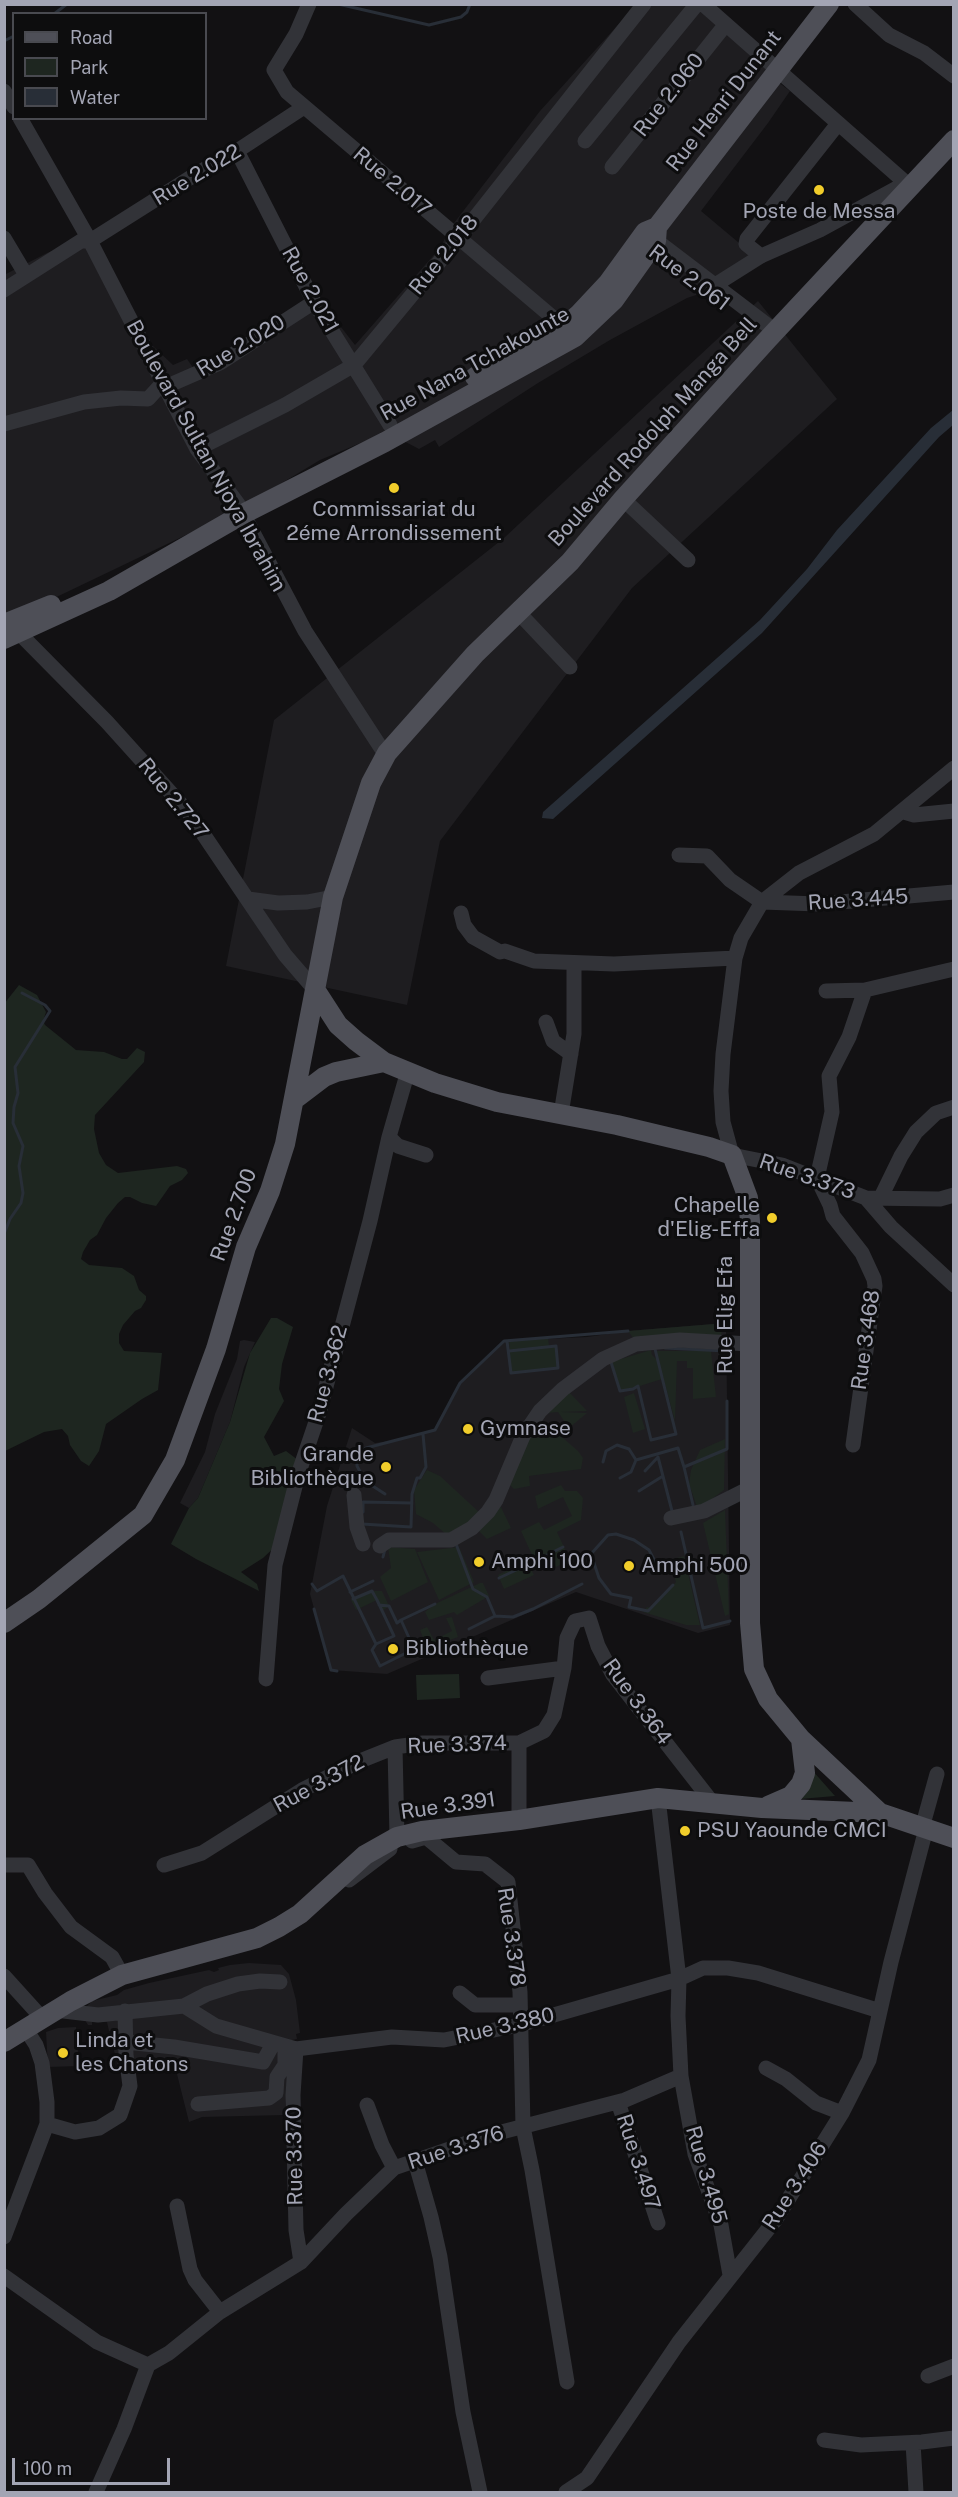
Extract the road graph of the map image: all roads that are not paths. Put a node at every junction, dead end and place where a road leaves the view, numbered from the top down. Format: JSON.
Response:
{"nodes":[{"id":1,"x":309,"y":4,"type":"edge"},
{"id":2,"x":644,"y":4,"type":"edge"},
{"id":3,"x":697,"y":4,"type":"edge"},
{"id":4,"x":703,"y":4,"type":"edge"},
{"id":5,"x":829,"y":4,"type":"edge"},
{"id":6,"x":855,"y":4,"type":"edge"},
{"id":7,"x":726,"y":24,"type":"junction"},
{"id":8,"x":778,"y":70,"type":"junction"},
{"id":9,"x":954,"y":76,"type":"edge"},
{"id":10,"x":303,"y":107,"type":"junction"},
{"id":11,"x":21,"y":120,"type":"edge"},
{"id":12,"x":837,"y":125,"type":"junction"},
{"id":13,"x":954,"y":140,"type":"edge"},
{"id":14,"x":585,"y":141,"type":"dead end"},
{"id":15,"x":237,"y":151,"type":"junction"},
{"id":16,"x":612,"y":167,"type":"dead end"},
{"id":17,"x":909,"y":183,"type":"junction"},
{"id":18,"x":4,"y":238,"type":"edge"},
{"id":19,"x":459,"y":238,"type":"junction"},
{"id":20,"x":650,"y":238,"type":"junction"},
{"id":21,"x":90,"y":241,"type":"junction"},
{"id":22,"x":761,"y":256,"type":"junction"},
{"id":23,"x":26,"y":275,"type":"junction"},
{"id":24,"x":715,"y":285,"type":"junction"},
{"id":25,"x":4,"y":290,"type":"edge"},
{"id":26,"x":314,"y":302,"type":"junction"},
{"id":27,"x":570,"y":332,"type":"junction"},
{"id":28,"x":772,"y":335,"type":"junction"},
{"id":29,"x":354,"y":365,"type":"junction"},
{"id":30,"x":165,"y":387,"type":"junction"},
{"id":31,"x":415,"y":419,"type":"junction"},
{"id":32,"x":4,"y":424,"type":"edge"},
{"id":33,"x":390,"y":425,"type":"junction"},
{"id":34,"x":197,"y":449,"type":"junction"},
{"id":35,"x":623,"y":500,"type":"junction"},
{"id":36,"x":240,"y":509,"type":"junction"},
{"id":37,"x":688,"y":560,"type":"dead end"},
{"id":38,"x":518,"y":612,"type":"junction"},
{"id":39,"x":11,"y":630,"type":"edge"},
{"id":40,"x":570,"y":667,"type":"dead end"},
{"id":41,"x":387,"y":753,"type":"junction"},
{"id":42,"x":954,"y":768,"type":"edge"},
{"id":43,"x":954,"y":811,"type":"edge"},
{"id":44,"x":904,"y":812,"type":"junction"},
{"id":45,"x":679,"y":855,"type":"dead end"},
{"id":46,"x":954,"y":892,"type":"edge"},
{"id":47,"x":333,"y":897,"type":"junction"},
{"id":48,"x":248,"y":899,"type":"junction"},
{"id":49,"x":762,"y":902,"type":"junction"},
{"id":50,"x":461,"y":912,"type":"dead end"},
{"id":51,"x":735,"y":958,"type":"junction"},
{"id":52,"x":574,"y":964,"type":"junction"},
{"id":53,"x":954,"y":969,"type":"edge"},
{"id":54,"x":865,"y":990,"type":"junction"},
{"id":55,"x":316,"y":991,"type":"junction"},
{"id":56,"x":826,"y":991,"type":"dead end"},
{"id":57,"x":546,"y":1022,"type":"dead end"},
{"id":58,"x":571,"y":1054,"type":"junction"},
{"id":59,"x":384,"y":1062,"type":"junction"},
{"id":60,"x":408,"y":1071,"type":"junction"},
{"id":61,"x":295,"y":1099,"type":"junction"},
{"id":62,"x":954,"y":1107,"type":"edge"},
{"id":63,"x":561,"y":1113,"type":"junction"},
{"id":64,"x":389,"y":1137,"type":"junction"},
{"id":65,"x":426,"y":1155,"type":"dead end"},
{"id":66,"x":732,"y":1155,"type":"junction"},
{"id":67,"x":817,"y":1178,"type":"junction"},
{"id":68,"x":954,"y":1195,"type":"edge"},
{"id":69,"x":874,"y":1197,"type":"junction"},
{"id":70,"x":954,"y":1285,"type":"edge"},
{"id":71,"x":750,"y":1344,"type":"junction"},
{"id":72,"x":852,"y":1445,"type":"dead end"},
{"id":73,"x":750,"y":1488,"type":"junction"},
{"id":74,"x":354,"y":1495,"type":"dead end"},
{"id":75,"x":671,"y":1518,"type":"dead end"},
{"id":76,"x":363,"y":1544,"type":"dead end"},
{"id":77,"x":380,"y":1546,"type":"dead end"},
{"id":78,"x":4,"y":1623,"type":"edge"},
{"id":79,"x":564,"y":1668,"type":"junction"},
{"id":80,"x":488,"y":1678,"type":"dead end"},
{"id":81,"x":267,"y":1680,"type":"dead end"},
{"id":82,"x":801,"y":1739,"type":"junction"},
{"id":83,"x":519,"y":1743,"type":"junction"},
{"id":84,"x":395,"y":1747,"type":"junction"},
{"id":85,"x":937,"y":1774,"type":"dead end"},
{"id":86,"x":658,"y":1798,"type":"junction"},
{"id":87,"x":712,"y":1802,"type":"junction"},
{"id":88,"x":762,"y":1808,"type":"junction"},
{"id":89,"x":880,"y":1813,"type":"junction"},
{"id":90,"x":519,"y":1820,"type":"junction"},
{"id":91,"x":924,"y":1828,"type":"junction"},
{"id":92,"x":397,"y":1837,"type":"junction"},
{"id":93,"x":954,"y":1838,"type":"edge"},
{"id":94,"x":4,"y":1865,"type":"edge"},
{"id":95,"x":164,"y":1865,"type":"dead end"},
{"id":96,"x":323,"y":1894,"type":"junction"},
{"id":97,"x":122,"y":1975,"type":"junction"},
{"id":98,"x":4,"y":1976,"type":"edge"},
{"id":99,"x":679,"y":1978,"type":"junction"},
{"id":100,"x":280,"y":1982,"type":"dead end"},
{"id":101,"x":460,"y":1993,"type":"dead end"},
{"id":102,"x":519,"y":2005,"type":"junction"},
{"id":103,"x":184,"y":2006,"type":"junction"},
{"id":104,"x":125,"y":2011,"type":"junction"},
{"id":105,"x":880,"y":2011,"type":"junction"},
{"id":106,"x":49,"y":2014,"type":"junction"},
{"id":107,"x":519,"y":2025,"type":"junction"},
{"id":108,"x":25,"y":2028,"type":"junction"},
{"id":109,"x":4,"y":2042,"type":"edge"},
{"id":110,"x":125,"y":2042,"type":"junction"},
{"id":111,"x":285,"y":2047,"type":"junction"},
{"id":112,"x":766,"y":2068,"type":"dead end"},
{"id":113,"x":681,"y":2076,"type":"junction"},
{"id":114,"x":618,"y":2102,"type":"junction"},
{"id":115,"x":198,"y":2103,"type":"dead end"},
{"id":116,"x":367,"y":2105,"type":"dead end"},
{"id":117,"x":842,"y":2113,"type":"junction"},
{"id":118,"x":47,"y":2124,"type":"junction"},
{"id":119,"x":523,"y":2127,"type":"junction"},
{"id":120,"x":415,"y":2162,"type":"junction"},
{"id":121,"x":394,"y":2168,"type":"junction"},
{"id":122,"x":177,"y":2206,"type":"dead end"},
{"id":123,"x":658,"y":2223,"type":"dead end"},
{"id":124,"x":5,"y":2235,"type":"edge"},
{"id":125,"x":301,"y":2262,"type":"junction"},
{"id":126,"x":730,"y":2275,"type":"junction"},
{"id":127,"x":4,"y":2276,"type":"edge"},
{"id":128,"x":220,"y":2312,"type":"junction"},
{"id":129,"x":148,"y":2365,"type":"junction"},
{"id":130,"x":954,"y":2366,"type":"edge"},
{"id":131,"x":928,"y":2376,"type":"dead end"},
{"id":132,"x":567,"y":2382,"type":"dead end"},
{"id":133,"x":954,"y":2438,"type":"edge"},
{"id":134,"x":824,"y":2440,"type":"dead end"},
{"id":135,"x":913,"y":2443,"type":"junction"},
{"id":136,"x":96,"y":2493,"type":"edge"},
{"id":137,"x":480,"y":2493,"type":"edge"},
{"id":138,"x":566,"y":2493,"type":"edge"},
{"id":139,"x":916,"y":2493,"type":"edge"}],
"edges":[{"from":1,"to":10,"type":"street","name":"Rue 2.017"},
{"from":2,"to":19,"type":"street","name":"Rue 2.018"},
{"from":3,"to":14,"type":"street"},
{"from":4,"to":7,"type":"street"},
{"from":5,"to":8,"type":"main road","name":"Rue Henri Dunant"},
{"from":6,"to":9,"type":"street"},
{"from":7,"to":8,"type":"street"},
{"from":7,"to":16,"type":"street","name":"Rue 2.060"},
{"from":8,"to":12,"type":"street"},
{"from":8,"to":20,"type":"main road","name":"Rue Henri Dunant"},
{"from":10,"to":15,"type":"street","name":"Rue 2.022"},
{"from":10,"to":19,"type":"street","name":"Rue 2.017"},
{"from":11,"to":21,"type":"street","name":"Boulevard Sultan Njoya Ibrahim"},
{"from":12,"to":17,"type":"street"},
{"from":12,"to":22,"type":"street"},
{"from":13,"to":17,"type":"main road","name":"Boulevard Rodolph Manga Bell"},
{"from":15,"to":21,"type":"street","name":"Rue 2.022"},
{"from":15,"to":26,"type":"street","name":"Rue 2.021"},
{"from":17,"to":22,"type":"street"},
{"from":17,"to":28,"type":"main road","name":"Boulevard Rodolph Manga Bell"},
{"from":18,"to":23,"type":"street"},
{"from":19,"to":27,"type":"street","name":"Rue 2.017"},
{"from":19,"to":29,"type":"street","name":"Rue 2.018"},
{"from":20,"to":24,"type":"street","name":"Rue 2.061"},
{"from":20,"to":27,"type":"main road","name":"Rue Nana Tchakounte"},
{"from":20,"to":28,"type":"street","name":"Rue 2.061"},
{"from":21,"to":23,"type":"street","name":"Rue 2.022"},
{"from":21,"to":30,"type":"street","name":"Boulevard Sultan Njoya Ibrahim"},
{"from":22,"to":24,"type":"street"},
{"from":23,"to":25,"type":"street","name":"Rue 2.022"},
{"from":24,"to":28,"type":"street","name":"Rue 2.061"},
{"from":26,"to":29,"type":"street","name":"Rue 2.021"},
{"from":26,"to":30,"type":"street","name":"Rue 2.020"},
{"from":27,"to":31,"type":"main road","name":"Rue Nana Tchakounte"},
{"from":28,"to":35,"type":"main road","name":"Boulevard Rodolph Manga Bell"},
{"from":29,"to":33,"type":"street","name":"Rue 2.021"},
{"from":29,"to":34,"type":"street","name":"Rue 2.018"},
{"from":30,"to":32,"type":"street","name":"Rue 2.020"},
{"from":30,"to":34,"type":"street","name":"Boulevard Sultan Njoya Ibrahim"},
{"from":31,"to":33,"type":"main road","name":"Rue Nana Tchakounte"},
{"from":31,"to":36,"type":"main road","name":"Rue Nana Tchakounte"},
{"from":33,"to":36,"type":"main road","name":"Rue Nana Tchakounte"},
{"from":34,"to":36,"type":"street","name":"Boulevard Sultan Njoya Ibrahim"},
{"from":35,"to":37,"type":"street"},
{"from":35,"to":38,"type":"main road","name":"Boulevard Rodolph Manga Bell"},
{"from":36,"to":39,"type":"main road","name":"Rue Nana Tchakounte"},
{"from":36,"to":41,"type":"street","name":"Boulevard Sultan Njoya Ibrahim"},
{"from":38,"to":40,"type":"street"},
{"from":38,"to":41,"type":"main road","name":"Boulevard Rodolph Manga Bell"},
{"from":39,"to":48,"type":"street","name":"Rue 2.727"},
{"from":41,"to":47,"type":"main road","name":"Rue 2.700"},
{"from":42,"to":44,"type":"street"},
{"from":43,"to":44,"type":"street"},
{"from":44,"to":49,"type":"street"},
{"from":45,"to":49,"type":"street"},
{"from":46,"to":49,"type":"street","name":"Rue 3.445"},
{"from":47,"to":48,"type":"street"},
{"from":47,"to":55,"type":"main road","name":"Rue 2.700"},
{"from":48,"to":55,"type":"street","name":"Rue 2.727"},
{"from":49,"to":51,"type":"street"},
{"from":50,"to":52,"type":"street"},
{"from":51,"to":52,"type":"street"},
{"from":51,"to":66,"type":"street"},
{"from":52,"to":58,"type":"street"},
{"from":53,"to":54,"type":"street"},
{"from":54,"to":56,"type":"street"},
{"from":54,"to":67,"type":"street"},
{"from":55,"to":59,"type":"main road"},
{"from":55,"to":61,"type":"main road","name":"Rue 2.700"},
{"from":57,"to":58,"type":"street"},
{"from":58,"to":63,"type":"street"},
{"from":59,"to":60,"type":"main road"},
{"from":59,"to":61,"type":"main road"},
{"from":60,"to":63,"type":"main road"},
{"from":60,"to":64,"type":"street","name":"Rue 3.362"},
{"from":61,"to":78,"type":"main road","name":"Rue 2.700"},
{"from":62,"to":69,"type":"street"},
{"from":63,"to":66,"type":"main road"},
{"from":64,"to":65,"type":"street"},
{"from":64,"to":81,"type":"street","name":"Rue 3.362"},
{"from":66,"to":67,"type":"street","name":"Rue 3.373"},
{"from":66,"to":71,"type":"main road","name":"Rue Elig Efa"},
{"from":67,"to":69,"type":"street","name":"Rue 3.373"},
{"from":67,"to":72,"type":"street","name":"Rue 3.468"},
{"from":68,"to":69,"type":"street","name":"Rue 3.373"},
{"from":69,"to":70,"type":"street"},
{"from":71,"to":73,"type":"main road","name":"Rue Elig Efa"},
{"from":71,"to":77,"type":"street"},
{"from":73,"to":75,"type":"street"},
{"from":73,"to":82,"type":"main road","name":"Rue Elig Efa"},
{"from":74,"to":76,"type":"street"},
{"from":79,"to":80,"type":"street"},
{"from":79,"to":83,"type":"street","name":"Rue 3.374"},
{"from":79,"to":87,"type":"street","name":"Rue 3.364"},
{"from":82,"to":88,"type":"main road"},
{"from":82,"to":89,"type":"main road","name":"Rue Elig Efa"},
{"from":83,"to":84,"type":"street","name":"Rue 3.374"},
{"from":83,"to":90,"type":"street","name":"Rue 3.374"},
{"from":84,"to":92,"type":"street","name":"Rue 3.372"},
{"from":84,"to":95,"type":"street","name":"Rue 3.372"},
{"from":85,"to":91,"type":"street","name":"Rue 3.406"},
{"from":86,"to":87,"type":"main road","name":"Rue 3.391"},
{"from":86,"to":90,"type":"main road","name":"Rue 3.391"},
{"from":86,"to":99,"type":"street"},
{"from":87,"to":88,"type":"main road","name":"Rue 3.391"},
{"from":88,"to":89,"type":"main road","name":"Rue 3.391"},
{"from":89,"to":91,"type":"main road","name":"Rue Elig Efa"},
{"from":90,"to":92,"type":"main road","name":"Rue 3.391"},
{"from":91,"to":93,"type":"main road","name":"Rue Elig Efa"},
{"from":91,"to":105,"type":"street","name":"Rue 3.406"},
{"from":92,"to":96,"type":"main road","name":"Rue 3.391"},
{"from":94,"to":97,"type":"street"},
{"from":96,"to":97,"type":"main road","name":"Rue 3.391"},
{"from":96,"to":102,"type":"street","name":"Rue 3.378"},
{"from":97,"to":106,"type":"main road","name":"Rue 3.391"},
{"from":98,"to":106,"type":"street"},
{"from":99,"to":105,"type":"street","name":"Rue 3.380"},
{"from":99,"to":107,"type":"street","name":"Rue 3.380"},
{"from":99,"to":113,"type":"street"},
{"from":100,"to":103,"type":"street"},
{"from":101,"to":102,"type":"street"},
{"from":102,"to":107,"type":"street","name":"Rue 3.378"},
{"from":103,"to":104,"type":"street"},
{"from":103,"to":111,"type":"street","name":"Rue 3.380"},
{"from":104,"to":106,"type":"street"},
{"from":104,"to":110,"type":"street"},
{"from":105,"to":117,"type":"street","name":"Rue 3.406"},
{"from":106,"to":108,"type":"main road","name":"Rue 3.391"},
{"from":107,"to":111,"type":"street","name":"Rue 3.380"},
{"from":107,"to":119,"type":"street","name":"Rue 3.378"},
{"from":108,"to":109,"type":"main road","name":"Rue 3.391"},
{"from":108,"to":118,"type":"street"},
{"from":110,"to":111,"type":"street"},
{"from":110,"to":118,"type":"street"},
{"from":111,"to":115,"type":"street"},
{"from":111,"to":125,"type":"street","name":"Rue 3.370"},
{"from":112,"to":117,"type":"street"},
{"from":113,"to":114,"type":"street","name":"Rue 3.376"},
{"from":113,"to":126,"type":"street","name":"Rue 3.495"},
{"from":114,"to":119,"type":"street","name":"Rue 3.376"},
{"from":114,"to":123,"type":"street","name":"Rue 3.497"},
{"from":116,"to":121,"type":"street"},
{"from":117,"to":126,"type":"street","name":"Rue 3.406"},
{"from":118,"to":124,"type":"street"},
{"from":119,"to":120,"type":"street","name":"Rue 3.376"},
{"from":119,"to":132,"type":"street","name":"Rue 3.378"},
{"from":120,"to":121,"type":"street","name":"Rue 3.376"},
{"from":120,"to":137,"type":"street"},
{"from":121,"to":125,"type":"street","name":"Rue 3.376"},
{"from":122,"to":128,"type":"street"},
{"from":125,"to":128,"type":"street","name":"Rue 3.376"},
{"from":126,"to":138,"type":"street","name":"Rue 3.406"},
{"from":127,"to":129,"type":"street"},
{"from":128,"to":129,"type":"street","name":"Rue 3.376"},
{"from":129,"to":136,"type":"street"},
{"from":130,"to":131,"type":"street"},
{"from":133,"to":135,"type":"street"},
{"from":134,"to":135,"type":"street"},
{"from":135,"to":139,"type":"street"}]}
